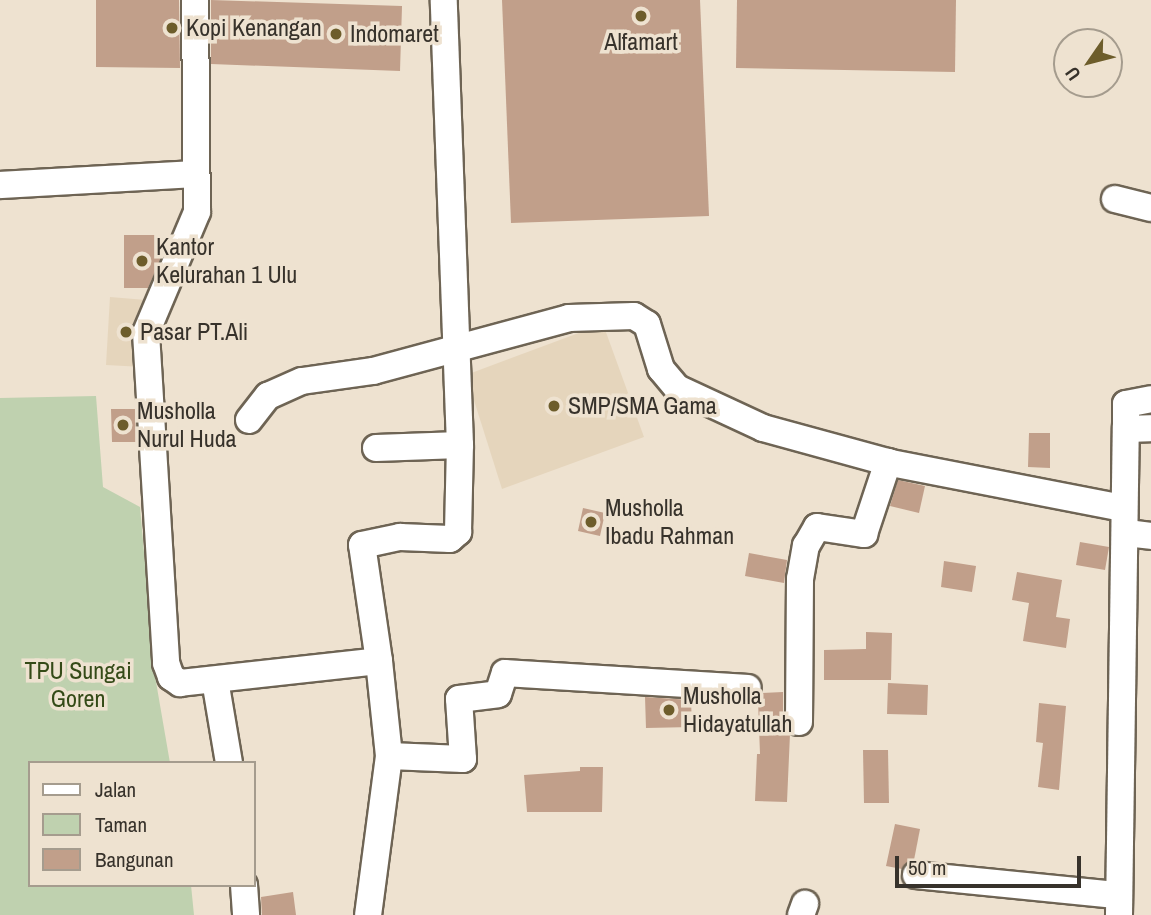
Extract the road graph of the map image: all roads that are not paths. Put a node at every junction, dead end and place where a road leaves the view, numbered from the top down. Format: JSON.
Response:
{"nodes":[{"id":1,"x":195,"y":0,"type":"edge"},
{"id":2,"x":444,"y":0,"type":"edge"},
{"id":3,"x":197,"y":174,"type":"junction"},
{"id":4,"x":0,"y":185,"type":"edge"},
{"id":5,"x":1115,"y":199,"type":"dead end"},
{"id":6,"x":1151,"y":208,"type":"edge"},
{"id":7,"x":456,"y":351,"type":"junction"},
{"id":8,"x":1151,"y":399,"type":"edge"},
{"id":9,"x":249,"y":420,"type":"dead end"},
{"id":10,"x":1138,"y":428,"type":"edge"},
{"id":11,"x":460,"y":444,"type":"junction"},
{"id":12,"x":376,"y":448,"type":"dead end"},
{"id":13,"x":888,"y":462,"type":"junction"},
{"id":14,"x":1123,"y":508,"type":"junction"},
{"id":15,"x":379,"y":661,"type":"junction"},
{"id":16,"x":215,"y":680,"type":"junction"},
{"id":17,"x":748,"y":688,"type":"dead end"},
{"id":18,"x":799,"y":722,"type":"dead end"},
{"id":19,"x":388,"y":756,"type":"junction"},
{"id":20,"x":229,"y":761,"type":"edge"},
{"id":21,"x":916,"y":875,"type":"dead end"},
{"id":22,"x":244,"y":887,"type":"edge"},
{"id":23,"x":1118,"y":905,"type":"edge"},
{"id":24,"x":246,"y":915,"type":"edge"},
{"id":25,"x":368,"y":915,"type":"edge"}],
"edges":[{"from":1,"to":3,"type":"street"},
{"from":2,"to":7,"type":"street"},
{"from":3,"to":4,"type":"street"},
{"from":3,"to":16,"type":"street"},
{"from":5,"to":6,"type":"street"},
{"from":7,"to":9,"type":"street"},
{"from":7,"to":11,"type":"street"},
{"from":7,"to":13,"type":"street"},
{"from":8,"to":10,"type":"street"},
{"from":10,"to":14,"type":"street"},
{"from":11,"to":12,"type":"street"},
{"from":11,"to":15,"type":"street"},
{"from":13,"to":14,"type":"street"},
{"from":13,"to":18,"type":"street"},
{"from":14,"to":23,"type":"street"},
{"from":15,"to":16,"type":"street"},
{"from":15,"to":19,"type":"street"},
{"from":16,"to":20,"type":"street"},
{"from":17,"to":19,"type":"street"},
{"from":19,"to":25,"type":"street"},
{"from":21,"to":23,"type":"street"},
{"from":22,"to":24,"type":"street"}]}
